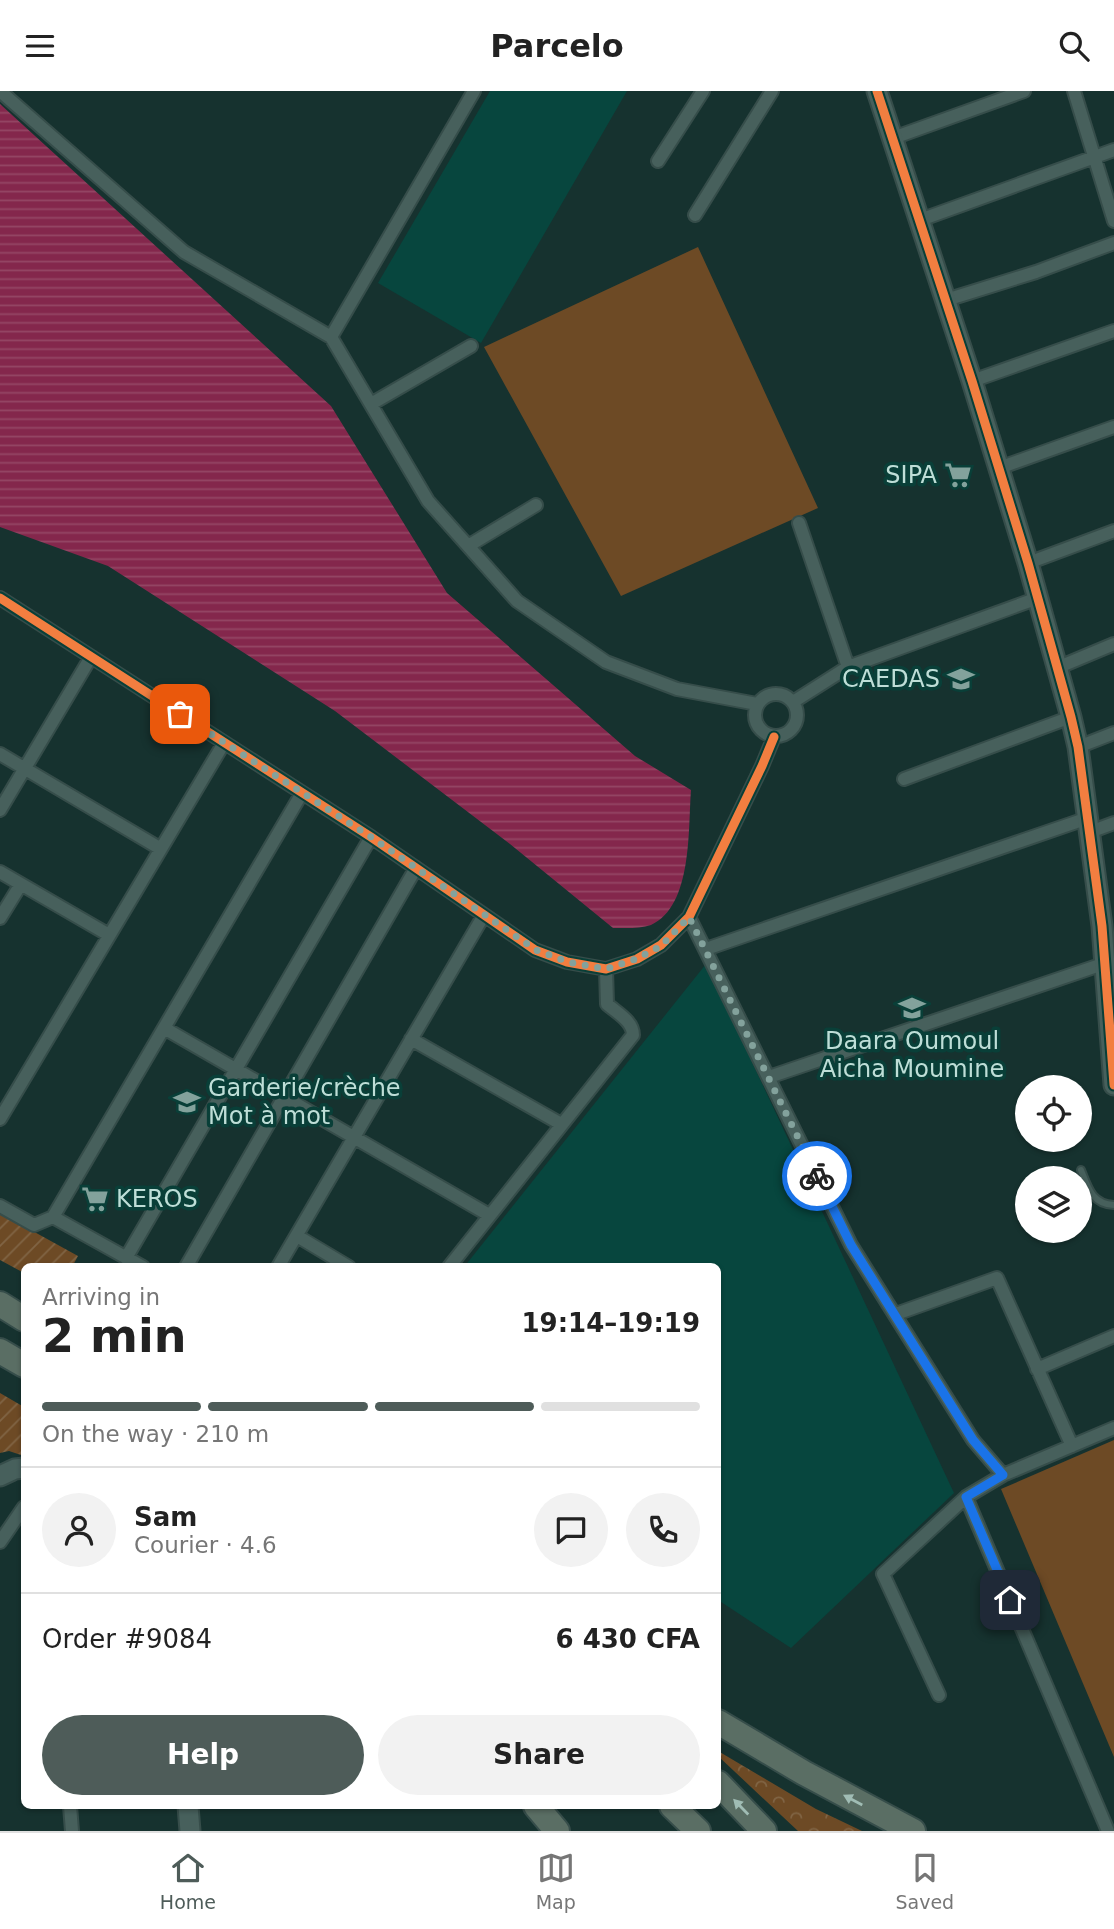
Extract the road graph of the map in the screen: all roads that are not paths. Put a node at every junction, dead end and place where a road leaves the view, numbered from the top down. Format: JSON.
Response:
{"nodes":[{"id":1,"x":0,"y":91,"type":"edge"},
{"id":2,"x":474,"y":91,"type":"edge"},
{"id":3,"x":703,"y":91,"type":"edge"},
{"id":4,"x":772,"y":91,"type":"edge"},
{"id":5,"x":877,"y":91,"type":"edge"},
{"id":6,"x":1024,"y":91,"type":"edge"},
{"id":7,"x":1074,"y":91,"type":"edge"},
{"id":8,"x":15,"y":96,"type":"edge"},
{"id":9,"x":893,"y":138,"type":"junction"},
{"id":10,"x":1114,"y":150,"type":"edge"},
{"id":11,"x":1094,"y":157,"type":"junction"},
{"id":12,"x":658,"y":161,"type":"dead end"},
{"id":13,"x":695,"y":215,"type":"dead end"},
{"id":14,"x":920,"y":220,"type":"junction"},
{"id":15,"x":1114,"y":221,"type":"edge"},
{"id":16,"x":1114,"y":243,"type":"edge"},
{"id":17,"x":946,"y":300,"type":"junction"},
{"id":18,"x":1114,"y":331,"type":"edge"},
{"id":19,"x":331,"y":337,"type":"junction"},
{"id":20,"x":471,"y":346,"type":"dead end"},
{"id":21,"x":972,"y":381,"type":"junction"},
{"id":22,"x":371,"y":404,"type":"junction"},
{"id":23,"x":1114,"y":427,"type":"edge"},
{"id":24,"x":999,"y":468,"type":"junction"},
{"id":25,"x":536,"y":505,"type":"dead end"},
{"id":26,"x":800,"y":523,"type":"dead end"},
{"id":27,"x":1114,"y":531,"type":"edge"},
{"id":28,"x":468,"y":546,"type":"junction"},
{"id":29,"x":1028,"y":563,"type":"junction"},
{"id":30,"x":0,"y":598,"type":"edge"},
{"id":31,"x":1038,"y":598,"type":"junction"},
{"id":32,"x":1114,"y":644,"type":"edge"},
{"id":33,"x":91,"y":657,"type":"junction"},
{"id":34,"x":848,"y":667,"type":"junction"},
{"id":35,"x":1059,"y":667,"type":"junction"},
{"id":36,"x":793,"y":702,"type":"junction"},
{"id":37,"x":757,"y":704,"type":"junction"},
{"id":38,"x":1071,"y":717,"type":"junction"},
{"id":39,"x":1114,"y":733,"type":"edge"},
{"id":40,"x":774,"y":737,"type":"junction"},
{"id":41,"x":224,"y":743,"type":"junction"},
{"id":42,"x":1078,"y":747,"type":"junction"},
{"id":43,"x":0,"y":754,"type":"edge"},
{"id":44,"x":25,"y":769,"type":"junction"},
{"id":45,"x":904,"y":779,"type":"dead end"},
{"id":46,"x":302,"y":793,"type":"junction"},
{"id":47,"x":0,"y":810,"type":"edge"},
{"id":48,"x":1114,"y":823,"type":"edge"},
{"id":49,"x":1089,"y":825,"type":"junction"},
{"id":50,"x":371,"y":837,"type":"junction"},
{"id":51,"x":161,"y":849,"type":"junction"},
{"id":52,"x":416,"y":868,"type":"junction"},
{"id":53,"x":0,"y":872,"type":"edge"},
{"id":54,"x":21,"y":884,"type":"junction"},
{"id":55,"x":484,"y":915,"type":"junction"},
{"id":56,"x":689,"y":917,"type":"junction"},
{"id":57,"x":0,"y":918,"type":"edge"},
{"id":58,"x":1108,"y":923,"type":"edge"},
{"id":59,"x":110,"y":935,"type":"junction"},
{"id":60,"x":706,"y":949,"type":"junction"},
{"id":61,"x":1106,"y":963,"type":"junction"},
{"id":62,"x":606,"y":969,"type":"junction"},
{"id":63,"x":1112,"y":1011,"type":"edge"},
{"id":64,"x":164,"y":1028,"type":"junction"},
{"id":65,"x":411,"y":1039,"type":"junction"},
{"id":66,"x":236,"y":1069,"type":"junction"},
{"id":67,"x":769,"y":1077,"type":"junction"},
{"id":68,"x":1114,"y":1085,"type":"edge"},
{"id":69,"x":284,"y":1097,"type":"junction"},
{"id":70,"x":0,"y":1119,"type":"edge"},
{"id":71,"x":561,"y":1124,"type":"junction"},
{"id":72,"x":354,"y":1137,"type":"junction"},
{"id":73,"x":1092,"y":1195,"type":"edge"},
{"id":74,"x":1114,"y":1205,"type":"edge"},
{"id":75,"x":0,"y":1206,"type":"edge"},
{"id":76,"x":489,"y":1215,"type":"junction"},
{"id":77,"x":53,"y":1217,"type":"junction"},
{"id":78,"x":297,"y":1235,"type":"junction"},
{"id":79,"x":126,"y":1258,"type":"junction"},
{"id":80,"x":135,"y":1263,"type":"edge"},
{"id":81,"x":188,"y":1263,"type":"edge"},
{"id":82,"x":280,"y":1263,"type":"edge"},
{"id":83,"x":342,"y":1263,"type":"edge"},
{"id":84,"x":452,"y":1263,"type":"edge"},
{"id":85,"x":0,"y":1304,"type":"edge"},
{"id":86,"x":895,"y":1314,"type":"junction"},
{"id":87,"x":21,"y":1317,"type":"edge"},
{"id":88,"x":1114,"y":1336,"type":"edge"},
{"id":89,"x":1037,"y":1369,"type":"junction"},
{"id":90,"x":1114,"y":1428,"type":"edge"},
{"id":91,"x":1072,"y":1446,"type":"junction"},
{"id":92,"x":21,"y":1468,"type":"edge"},
{"id":93,"x":1003,"y":1475,"type":"junction"},
{"id":94,"x":0,"y":1476,"type":"edge"},
{"id":95,"x":966,"y":1497,"type":"junction"},
{"id":96,"x":21,"y":1511,"type":"edge"},
{"id":97,"x":0,"y":1542,"type":"edge"},
{"id":98,"x":939,"y":1695,"type":"dead end"},
{"id":99,"x":721,"y":1724,"type":"edge"},
{"id":100,"x":721,"y":1786,"type":"edge"},
{"id":101,"x":70,"y":1809,"type":"edge"},
{"id":102,"x":188,"y":1809,"type":"edge"},
{"id":103,"x":538,"y":1809,"type":"edge"},
{"id":104,"x":675,"y":1809,"type":"edge"},
{"id":105,"x":72,"y":1831,"type":"edge"},
{"id":106,"x":190,"y":1831,"type":"edge"},
{"id":107,"x":556,"y":1831,"type":"edge"},
{"id":108,"x":698,"y":1831,"type":"edge"},
{"id":109,"x":764,"y":1831,"type":"edge"},
{"id":110,"x":914,"y":1831,"type":"edge"},
{"id":111,"x":1108,"y":1831,"type":"edge"}],
"edges":[{"from":1,"to":8,"type":"street"},
{"from":2,"to":19,"type":"street"},
{"from":3,"to":12,"type":"street"},
{"from":4,"to":13,"type":"street"},
{"from":5,"to":9,"type":"street"},
{"from":6,"to":9,"type":"street"},
{"from":7,"to":11,"type":"street"},
{"from":8,"to":19,"type":"street"},
{"from":9,"to":14,"type":"street"},
{"from":10,"to":11,"type":"street"},
{"from":11,"to":14,"type":"street"},
{"from":11,"to":15,"type":"street"},
{"from":14,"to":17,"type":"street"},
{"from":16,"to":17,"type":"street"},
{"from":17,"to":21,"type":"street"},
{"from":18,"to":21,"type":"street"},
{"from":19,"to":22,"type":"street"},
{"from":20,"to":22,"type":"street"},
{"from":21,"to":24,"type":"street"},
{"from":22,"to":28,"type":"street"},
{"from":23,"to":24,"type":"street"},
{"from":24,"to":29,"type":"street"},
{"from":25,"to":28,"type":"street"},
{"from":26,"to":34,"type":"street"},
{"from":27,"to":29,"type":"street"},
{"from":28,"to":37,"type":"street"},
{"from":29,"to":31,"type":"street"},
{"from":30,"to":33,"type":"street"},
{"from":31,"to":34,"type":"street"},
{"from":31,"to":35,"type":"street"},
{"from":32,"to":35,"type":"street"},
{"from":33,"to":41,"type":"street"},
{"from":33,"to":44,"type":"street"},
{"from":34,"to":36,"type":"street"},
{"from":35,"to":38,"type":"street"},
{"from":36,"to":37,"type":"street"},
{"from":36,"to":40,"type":"street"},
{"from":37,"to":40,"type":"street"},
{"from":38,"to":42,"type":"street"},
{"from":38,"to":45,"type":"street"},
{"from":39,"to":42,"type":"street"},
{"from":40,"to":56,"type":"street"},
{"from":41,"to":46,"type":"street"},
{"from":41,"to":51,"type":"street"},
{"from":42,"to":49,"type":"street"},
{"from":43,"to":44,"type":"street"},
{"from":44,"to":47,"type":"street"},
{"from":44,"to":51,"type":"street"},
{"from":46,"to":50,"type":"street"},
{"from":46,"to":64,"type":"street"},
{"from":48,"to":49,"type":"street"},
{"from":49,"to":58,"type":"street"},
{"from":49,"to":60,"type":"street"},
{"from":50,"to":52,"type":"street"},
{"from":50,"to":66,"type":"street"},
{"from":51,"to":59,"type":"street"},
{"from":52,"to":55,"type":"street"},
{"from":52,"to":69,"type":"street"},
{"from":53,"to":54,"type":"street"},
{"from":54,"to":57,"type":"street"},
{"from":54,"to":59,"type":"street"},
{"from":55,"to":62,"type":"street"},
{"from":55,"to":65,"type":"street"},
{"from":56,"to":60,"type":"street"},
{"from":56,"to":62,"type":"street"},
{"from":58,"to":61,"type":"street"},
{"from":59,"to":70,"type":"street"},
{"from":60,"to":67,"type":"street"},
{"from":61,"to":63,"type":"street"},
{"from":61,"to":67,"type":"street"},
{"from":62,"to":71,"type":"street"},
{"from":63,"to":68,"type":"street"},
{"from":64,"to":66,"type":"street"},
{"from":64,"to":77,"type":"street"},
{"from":65,"to":71,"type":"street"},
{"from":65,"to":72,"type":"street"},
{"from":66,"to":69,"type":"street"},
{"from":66,"to":79,"type":"street"},
{"from":67,"to":86,"type":"street"},
{"from":69,"to":72,"type":"street"},
{"from":69,"to":81,"type":"street"},
{"from":71,"to":76,"type":"street"},
{"from":72,"to":76,"type":"street"},
{"from":72,"to":78,"type":"street"},
{"from":73,"to":74,"type":"lane"},
{"from":75,"to":77,"type":"street"},
{"from":76,"to":84,"type":"street"},
{"from":77,"to":79,"type":"street"},
{"from":78,"to":82,"type":"street"},
{"from":78,"to":83,"type":"street"},
{"from":79,"to":80,"type":"street"},
{"from":85,"to":87,"type":"highway"},
{"from":86,"to":89,"type":"street"},
{"from":86,"to":93,"type":"street"},
{"from":88,"to":89,"type":"street"},
{"from":89,"to":91,"type":"street"},
{"from":90,"to":91,"type":"street"},
{"from":91,"to":93,"type":"street"},
{"from":92,"to":94,"type":"street"},
{"from":93,"to":95,"type":"street"},
{"from":95,"to":98,"type":"street"},
{"from":95,"to":111,"type":"street"},
{"from":96,"to":97,"type":"street"},
{"from":110,"to":99,"type":"highway","one_way":true},
{"from":109,"to":100,"type":"highway","one_way":true},
{"from":101,"to":105,"type":"street"},
{"from":102,"to":106,"type":"street"},
{"from":103,"to":107,"type":"highway"},
{"from":104,"to":108,"type":"highway"}]}
